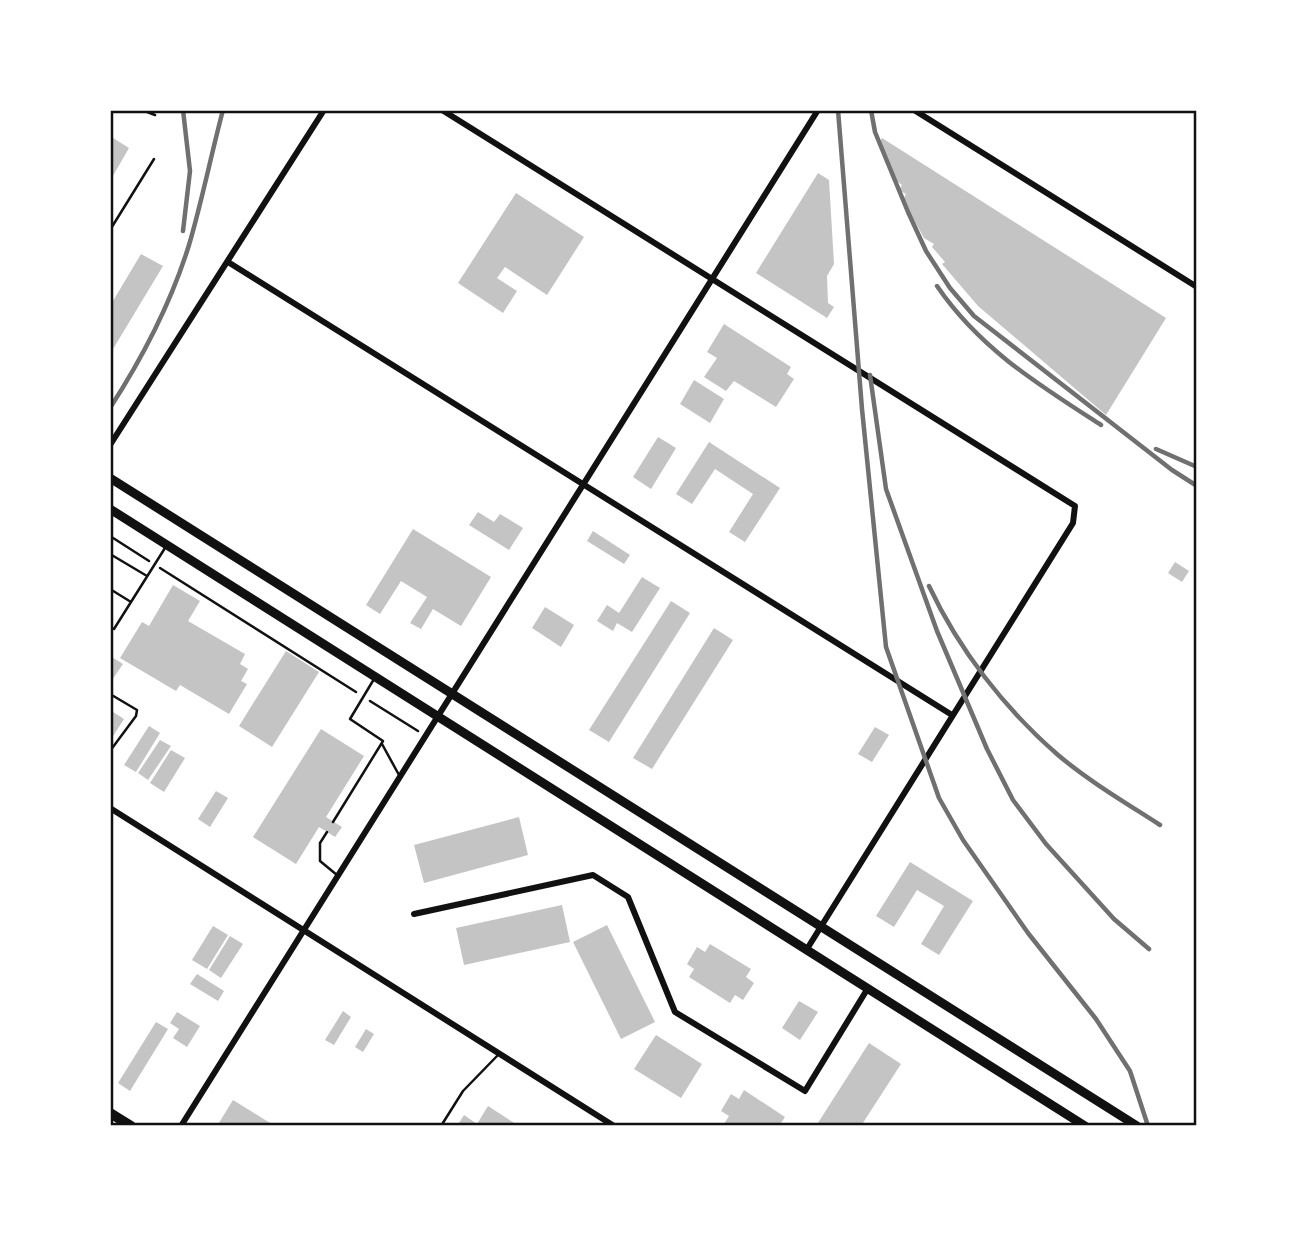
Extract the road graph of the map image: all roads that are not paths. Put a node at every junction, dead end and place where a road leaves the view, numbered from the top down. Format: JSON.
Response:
{"nodes":[{"id":1,"x":142,"y":110,"type":"edge"},
{"id":2,"x":154,"y":110,"type":"edge"},
{"id":3,"x":324,"y":110,"type":"edge"},
{"id":4,"x":442,"y":110,"type":"edge"},
{"id":5,"x":818,"y":110,"type":"edge"},
{"id":6,"x":914,"y":110,"type":"edge"},
{"id":7,"x":154,"y":159,"type":"dead end"},
{"id":8,"x":110,"y":230,"type":"edge"},
{"id":9,"x":228,"y":262,"type":"junction"},
{"id":10,"x":714,"y":278,"type":"junction"},
{"id":11,"x":1197,"y":287,"type":"edge"},
{"id":12,"x":110,"y":445,"type":"edge"},
{"id":13,"x":110,"y":478,"type":"edge"},
{"id":14,"x":584,"y":486,"type":"junction"},
{"id":15,"x":110,"y":509,"type":"edge"},
{"id":16,"x":167,"y":545,"type":"junction"},
{"id":17,"x":110,"y":554,"type":"edge"},
{"id":18,"x":147,"y":576,"type":"junction"},
{"id":19,"x":110,"y":589,"type":"edge"},
{"id":20,"x":131,"y":602,"type":"junction"},
{"id":21,"x":112,"y":628,"type":"edge"},
{"id":22,"x":375,"y":676,"type":"junction"},
{"id":23,"x":110,"y":694,"type":"edge"},
{"id":24,"x":454,"y":694,"type":"junction"},
{"id":25,"x":952,"y":715,"type":"junction"},
{"id":26,"x":440,"y":717,"type":"junction"},
{"id":27,"x":382,"y":744,"type":"junction"},
{"id":28,"x":110,"y":751,"type":"edge"},
{"id":29,"x":401,"y":778,"type":"junction"},
{"id":30,"x":110,"y":808,"type":"edge"},
{"id":31,"x":333,"y":822,"type":"dead end"},
{"id":32,"x":327,"y":832,"type":"dead end"},
{"id":33,"x":339,"y":876,"type":"junction"},
{"id":34,"x":414,"y":914,"type":"dead end"},
{"id":35,"x":822,"y":925,"type":"junction"},
{"id":36,"x":304,"y":932,"type":"junction"},
{"id":37,"x":807,"y":949,"type":"junction"},
{"id":38,"x":868,"y":988,"type":"junction"},
{"id":39,"x":499,"y":1054,"type":"junction"},
{"id":40,"x":110,"y":1113,"type":"edge"},
{"id":41,"x":131,"y":1126,"type":"edge"},
{"id":42,"x":181,"y":1126,"type":"edge"},
{"id":43,"x":441,"y":1126,"type":"edge"},
{"id":44,"x":614,"y":1126,"type":"edge"},
{"id":45,"x":1085,"y":1126,"type":"edge"},
{"id":46,"x":1137,"y":1126,"type":"edge"}],
"edges":[{"from":1,"to":2,"type":"lane"},
{"from":3,"to":9,"type":"street"},
{"from":4,"to":10,"type":"street"},
{"from":5,"to":10,"type":"street"},
{"from":6,"to":11,"type":"street"},
{"from":7,"to":8,"type":"lane"},
{"from":9,"to":12,"type":"street"},
{"from":9,"to":14,"type":"street"},
{"from":10,"to":14,"type":"street"},
{"from":10,"to":25,"type":"street"},
{"from":13,"to":24,"type":"main road"},
{"from":14,"to":24,"type":"street"},
{"from":14,"to":25,"type":"street"},
{"from":15,"to":16,"type":"main road"},
{"from":16,"to":18,"type":"lane"},
{"from":16,"to":22,"type":"main road"},
{"from":17,"to":18,"type":"lane"},
{"from":18,"to":20,"type":"lane"},
{"from":19,"to":20,"type":"lane"},
{"from":20,"to":21,"type":"lane"},
{"from":22,"to":26,"type":"main road"},
{"from":22,"to":27,"type":"lane"},
{"from":23,"to":28,"type":"lane"},
{"from":24,"to":26,"type":"street"},
{"from":24,"to":35,"type":"main road"},
{"from":25,"to":35,"type":"street"},
{"from":26,"to":29,"type":"street"},
{"from":26,"to":37,"type":"main road"},
{"from":27,"to":29,"type":"lane"},
{"from":27,"to":31,"type":"lane"},
{"from":29,"to":33,"type":"street"},
{"from":30,"to":36,"type":"street"},
{"from":32,"to":33,"type":"lane"},
{"from":33,"to":36,"type":"street"},
{"from":34,"to":38,"type":"street"},
{"from":35,"to":37,"type":"street"},
{"from":35,"to":46,"type":"main road"},
{"from":36,"to":39,"type":"street"},
{"from":36,"to":42,"type":"street"},
{"from":37,"to":38,"type":"main road"},
{"from":38,"to":45,"type":"main road"},
{"from":39,"to":43,"type":"lane"},
{"from":39,"to":44,"type":"street"},
{"from":40,"to":41,"type":"main road"}]}
